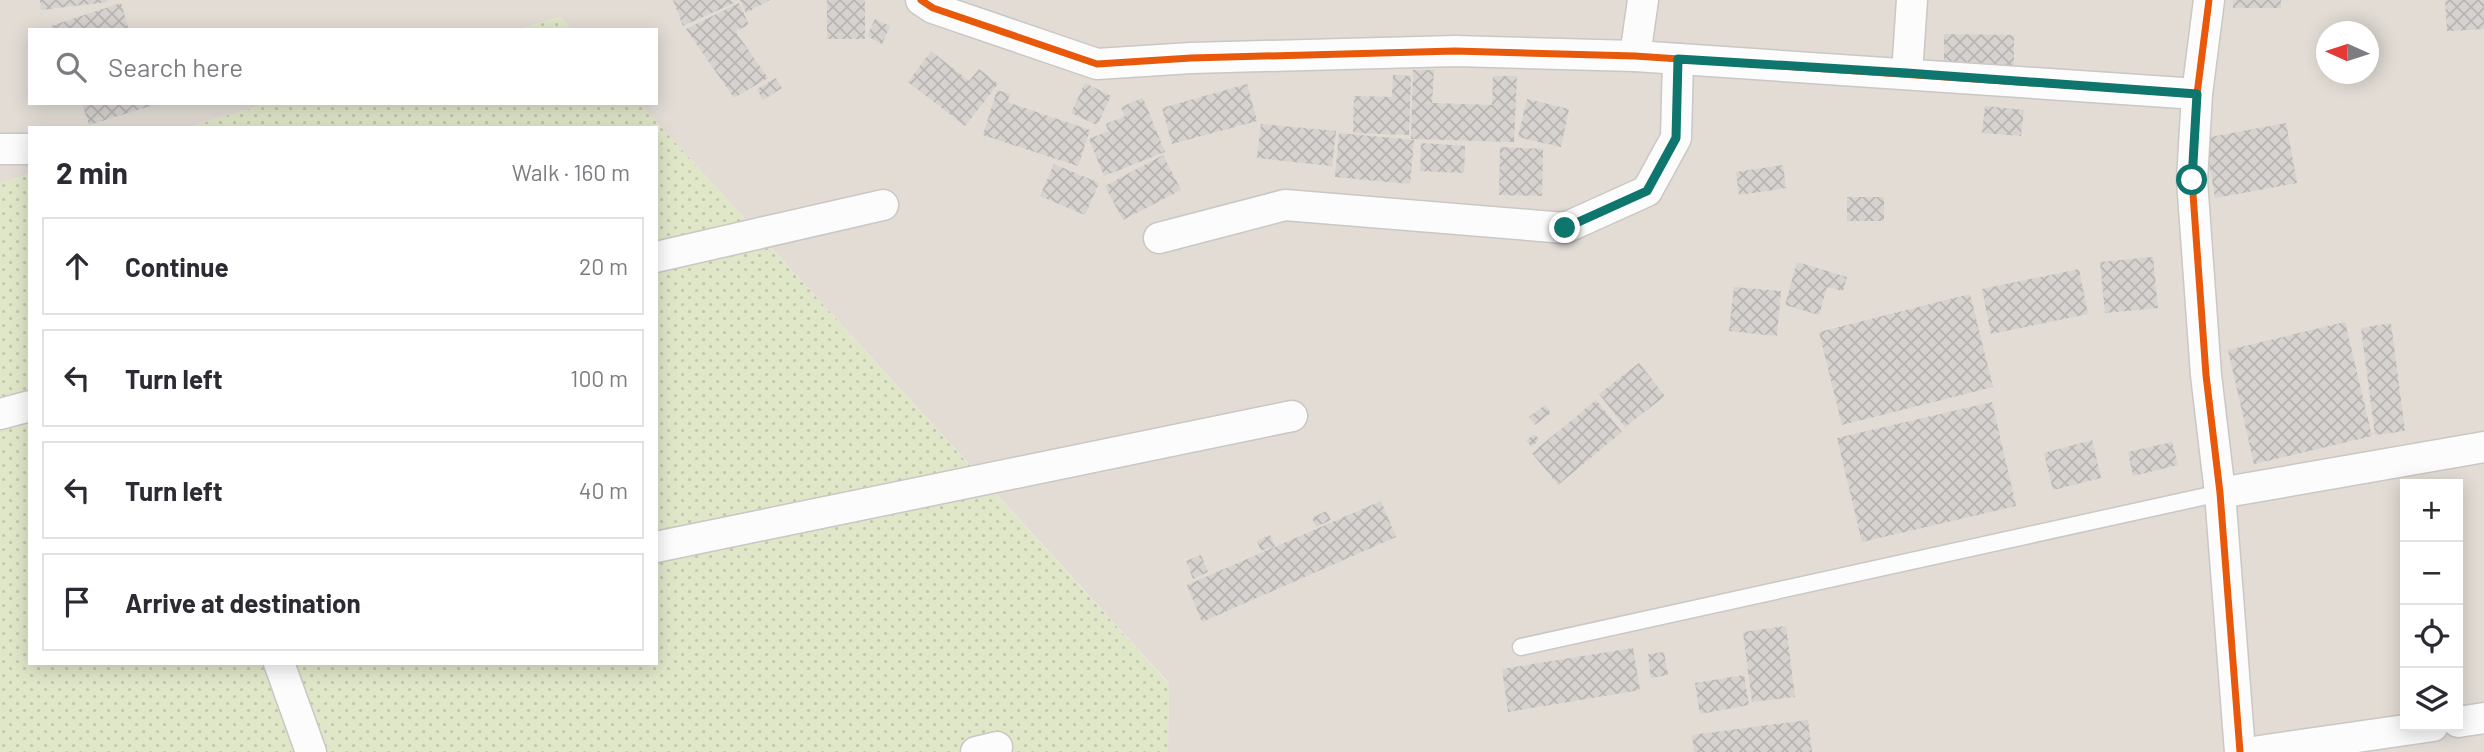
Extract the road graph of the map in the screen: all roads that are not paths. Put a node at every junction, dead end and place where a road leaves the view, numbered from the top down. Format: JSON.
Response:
{"nodes":[{"id":1,"x":921,"y":0,"type":"edge"},
{"id":2,"x":1643,"y":0,"type":"edge"},
{"id":3,"x":1912,"y":0,"type":"edge"},
{"id":4,"x":2209,"y":0,"type":"edge"},
{"id":5,"x":1635,"y":56,"type":"junction"},
{"id":6,"x":1678,"y":59,"type":"junction"},
{"id":7,"x":1907,"y":73,"type":"junction"},
{"id":8,"x":2197,"y":94,"type":"junction"},
{"id":9,"x":0,"y":149,"type":"edge"},
{"id":10,"x":28,"y":149,"type":"edge"},
{"id":11,"x":883,"y":205,"type":"dead end"},
{"id":12,"x":1158,"y":238,"type":"dead end"},
{"id":13,"x":658,"y":257,"type":"edge"},
{"id":14,"x":28,"y":407,"type":"edge"},
{"id":15,"x":0,"y":414,"type":"edge"},
{"id":16,"x":1292,"y":416,"type":"dead end"},
{"id":17,"x":2484,"y":447,"type":"edge"},
{"id":18,"x":2220,"y":493,"type":"junction"},
{"id":19,"x":658,"y":547,"type":"edge"},
{"id":20,"x":1521,"y":646,"type":"dead end"},
{"id":21,"x":280,"y":665,"type":"edge"},
{"id":22,"x":2484,"y":718,"type":"edge"},
{"id":23,"x":2463,"y":721,"type":"edge"},
{"id":24,"x":2400,"y":731,"type":"edge"},
{"id":25,"x":312,"y":752,"type":"edge"},
{"id":26,"x":2240,"y":752,"type":"edge"},
{"id":27,"x":2253,"y":752,"type":"edge"}],
"edges":[{"from":1,"to":5,"type":"street"},
{"from":2,"to":5,"type":"street"},
{"from":3,"to":7,"type":"street"},
{"from":4,"to":8,"type":"street"},
{"from":5,"to":6,"type":"street"},
{"from":6,"to":7,"type":"street"},
{"from":6,"to":12,"type":"street"},
{"from":7,"to":8,"type":"street"},
{"from":8,"to":18,"type":"street"},
{"from":9,"to":10,"type":"street"},
{"from":11,"to":13,"type":"street"},
{"from":14,"to":15,"type":"street"},
{"from":16,"to":19,"type":"street"},
{"from":17,"to":18,"type":"street"},
{"from":18,"to":20,"type":"lane"},
{"from":18,"to":26,"type":"street"},
{"from":21,"to":25,"type":"street"},
{"from":22,"to":23,"type":"street"},
{"from":24,"to":27,"type":"street"}]}
